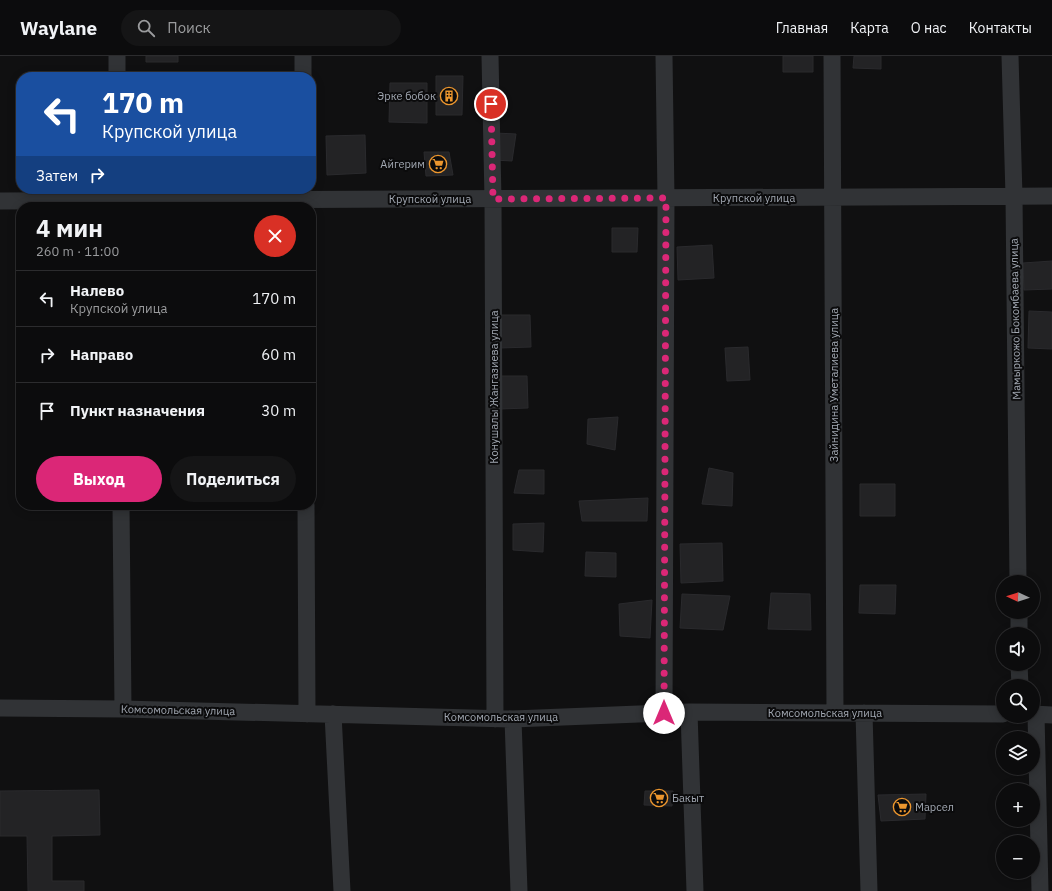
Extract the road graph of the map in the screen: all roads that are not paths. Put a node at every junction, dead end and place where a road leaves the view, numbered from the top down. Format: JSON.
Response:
{"nodes":[{"id":1,"x":117,"y":56,"type":"edge"},
{"id":2,"x":303,"y":56,"type":"edge"},
{"id":3,"x":490,"y":56,"type":"edge"},
{"id":4,"x":664,"y":56,"type":"edge"},
{"id":5,"x":832,"y":56,"type":"edge"},
{"id":6,"x":1010,"y":56,"type":"edge"},
{"id":7,"x":117,"y":72,"type":"edge"},
{"id":8,"x":303,"y":72,"type":"edge"},
{"id":9,"x":1014,"y":196,"type":"junction"},
{"id":10,"x":1052,"y":196,"type":"edge"},
{"id":11,"x":833,"y":197,"type":"junction"},
{"id":12,"x":666,"y":198,"type":"junction"},
{"id":13,"x":118,"y":199,"type":"edge"},
{"id":14,"x":304,"y":199,"type":"edge"},
{"id":15,"x":493,"y":199,"type":"junction"},
{"id":16,"x":0,"y":201,"type":"edge"},
{"id":17,"x":121,"y":510,"type":"edge"},
{"id":18,"x":306,"y":510,"type":"edge"},
{"id":19,"x":1018,"y":575,"type":"edge"},
{"id":20,"x":0,"y":708,"type":"edge"},
{"id":21,"x":123,"y":709,"type":"junction"},
{"id":22,"x":689,"y":712,"type":"junction"},
{"id":23,"x":664,"y":713,"type":"junction"},
{"id":24,"x":835,"y":713,"type":"junction"},
{"id":25,"x":864,"y":713,"type":"junction"},
{"id":26,"x":307,"y":714,"type":"junction"},
{"id":27,"x":333,"y":714,"type":"junction"},
{"id":28,"x":996,"y":714,"type":"edge"},
{"id":29,"x":495,"y":719,"type":"junction"},
{"id":30,"x":513,"y":719,"type":"junction"},
{"id":31,"x":1040,"y":723,"type":"edge"},
{"id":32,"x":342,"y":891,"type":"edge"},
{"id":33,"x":519,"y":891,"type":"edge"},
{"id":34,"x":695,"y":891,"type":"edge"},
{"id":35,"x":869,"y":891,"type":"edge"},
{"id":36,"x":1040,"y":891,"type":"edge"}],
"edges":[{"from":1,"to":7,"type":"street"},
{"from":2,"to":8,"type":"street"},
{"from":3,"to":15,"type":"street","name":"Конушалы Жангазиева улица"},
{"from":4,"to":12,"type":"street"},
{"from":5,"to":11,"type":"street","name":"Зайнидина Уметалиева улица"},
{"from":6,"to":9,"type":"street","name":"Мамыркожо Бокомбаева улица"},
{"from":9,"to":10,"type":"street","name":"Крупской улица"},
{"from":9,"to":11,"type":"street","name":"Крупской улица"},
{"from":9,"to":19,"type":"street","name":"Мамыркожо Бокомбаева улица"},
{"from":11,"to":12,"type":"street","name":"Крупской улица"},
{"from":11,"to":24,"type":"street","name":"Зайнидина Уметалиева улица"},
{"from":12,"to":15,"type":"street","name":"Крупской улица"},
{"from":12,"to":23,"type":"street"},
{"from":13,"to":14,"type":"street","name":"Крупской улица"},
{"from":13,"to":16,"type":"street","name":"Крупской улица"},
{"from":14,"to":15,"type":"street","name":"Крупской улица"},
{"from":15,"to":29,"type":"street","name":"Конушалы Жангазиева улица"},
{"from":17,"to":21,"type":"street"},
{"from":18,"to":26,"type":"street"},
{"from":20,"to":21,"type":"street","name":"Комсомольская улица"},
{"from":21,"to":26,"type":"street","name":"Комсомольская улица"},
{"from":22,"to":23,"type":"street","name":"Комсомольская улица"},
{"from":22,"to":24,"type":"street","name":"Комсомольская улица"},
{"from":22,"to":34,"type":"street"},
{"from":23,"to":30,"type":"street","name":"Комсомольская улица"},
{"from":24,"to":25,"type":"street","name":"Комсомольская улица"},
{"from":25,"to":28,"type":"street","name":"Комсомольская улица"},
{"from":25,"to":35,"type":"street"},
{"from":26,"to":27,"type":"street","name":"Комсомольская улица"},
{"from":27,"to":29,"type":"street","name":"Комсомольская улица"},
{"from":27,"to":32,"type":"street"},
{"from":29,"to":30,"type":"street","name":"Комсомольская улица"},
{"from":30,"to":33,"type":"street"},
{"from":31,"to":36,"type":"street"}]}
